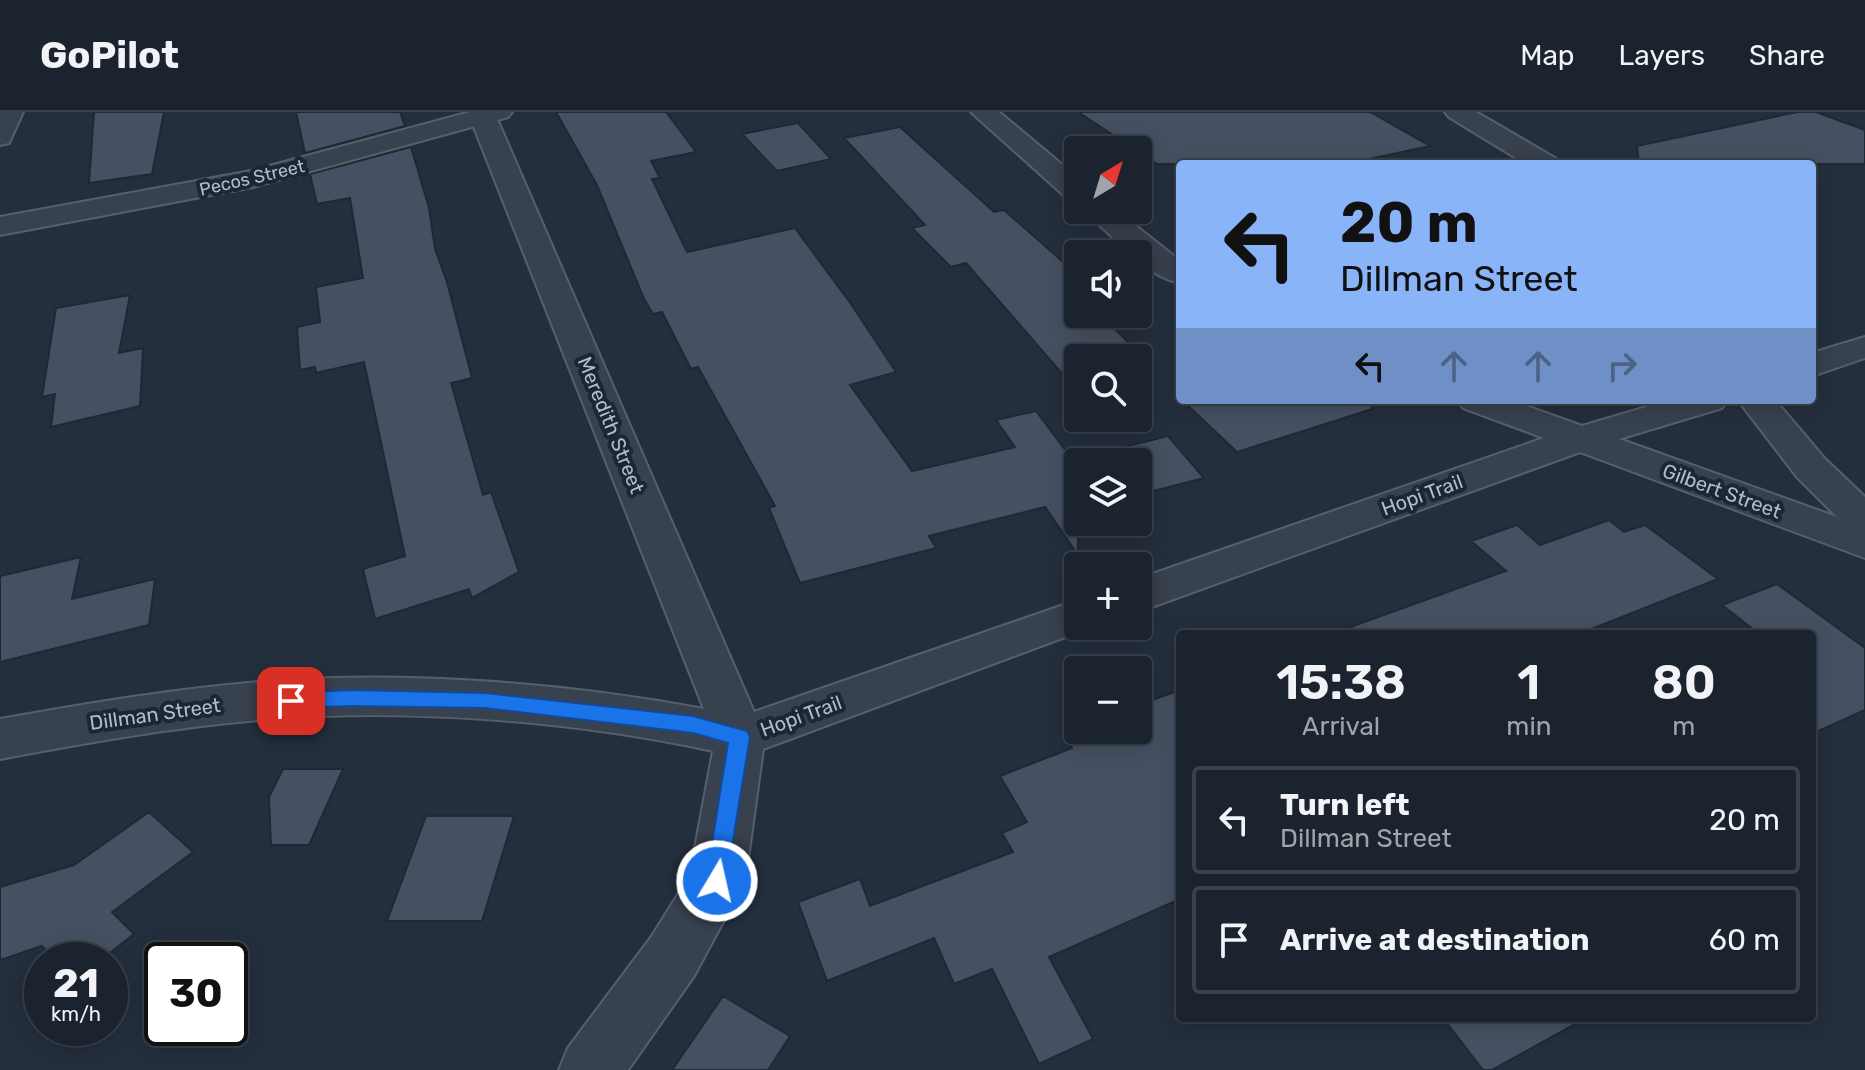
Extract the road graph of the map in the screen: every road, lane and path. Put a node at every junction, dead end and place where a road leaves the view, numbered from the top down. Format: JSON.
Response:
{"nodes":[{"id":1,"x":10,"y":112,"type":"edge"},
{"id":2,"x":984,"y":112,"type":"edge"},
{"id":3,"x":1458,"y":112,"type":"edge"},
{"id":4,"x":488,"y":114,"type":"edge"},
{"id":5,"x":0,"y":137,"type":"edge"},
{"id":6,"x":1538,"y":160,"type":"edge"},
{"id":7,"x":1064,"y":181,"type":"edge"},
{"id":8,"x":1114,"y":224,"type":"edge"},
{"id":9,"x":0,"y":226,"type":"edge"},
{"id":10,"x":1176,"y":272,"type":"edge"},
{"id":11,"x":1865,"y":347,"type":"edge"},
{"id":12,"x":1816,"y":364,"type":"edge"},
{"id":13,"x":1487,"y":404,"type":"edge"},
{"id":14,"x":1696,"y":404,"type":"edge"},
{"id":15,"x":1759,"y":404,"type":"edge"},
{"id":16,"x":1579,"y":439,"type":"junction"},
{"id":17,"x":1865,"y":521,"type":"edge"},
{"id":18,"x":1865,"y":543,"type":"edge"},
{"id":19,"x":1152,"y":591,"type":"edge"},
{"id":20,"x":1064,"y":622,"type":"edge"},
{"id":21,"x":740,"y":737,"type":"junction"},
{"id":22,"x":0,"y":739,"type":"edge"},
{"id":23,"x":590,"y":1070,"type":"edge"}],
"edges":[{"from":1,"to":5,"type":"street"},
{"from":2,"to":7,"type":"street"},
{"from":3,"to":6,"type":"street"},
{"from":4,"to":9,"type":"street","name":"Pecos Street"},
{"from":4,"to":21,"type":"street","name":"Meredith Street"},
{"from":8,"to":10,"type":"street"},
{"from":11,"to":12,"type":"street"},
{"from":13,"to":16,"type":"street","name":"Gilbert Street"},
{"from":14,"to":16,"type":"street","name":"Hopi Trail"},
{"from":15,"to":17,"type":"street"},
{"from":16,"to":18,"type":"street","name":"Gilbert Street"},
{"from":16,"to":19,"type":"street","name":"Hopi Trail"},
{"from":20,"to":21,"type":"street","name":"Hopi Trail"},
{"from":21,"to":22,"type":"street","name":"Dillman Street"},
{"from":21,"to":23,"type":"street","name":"Hopi Trail"}]}
